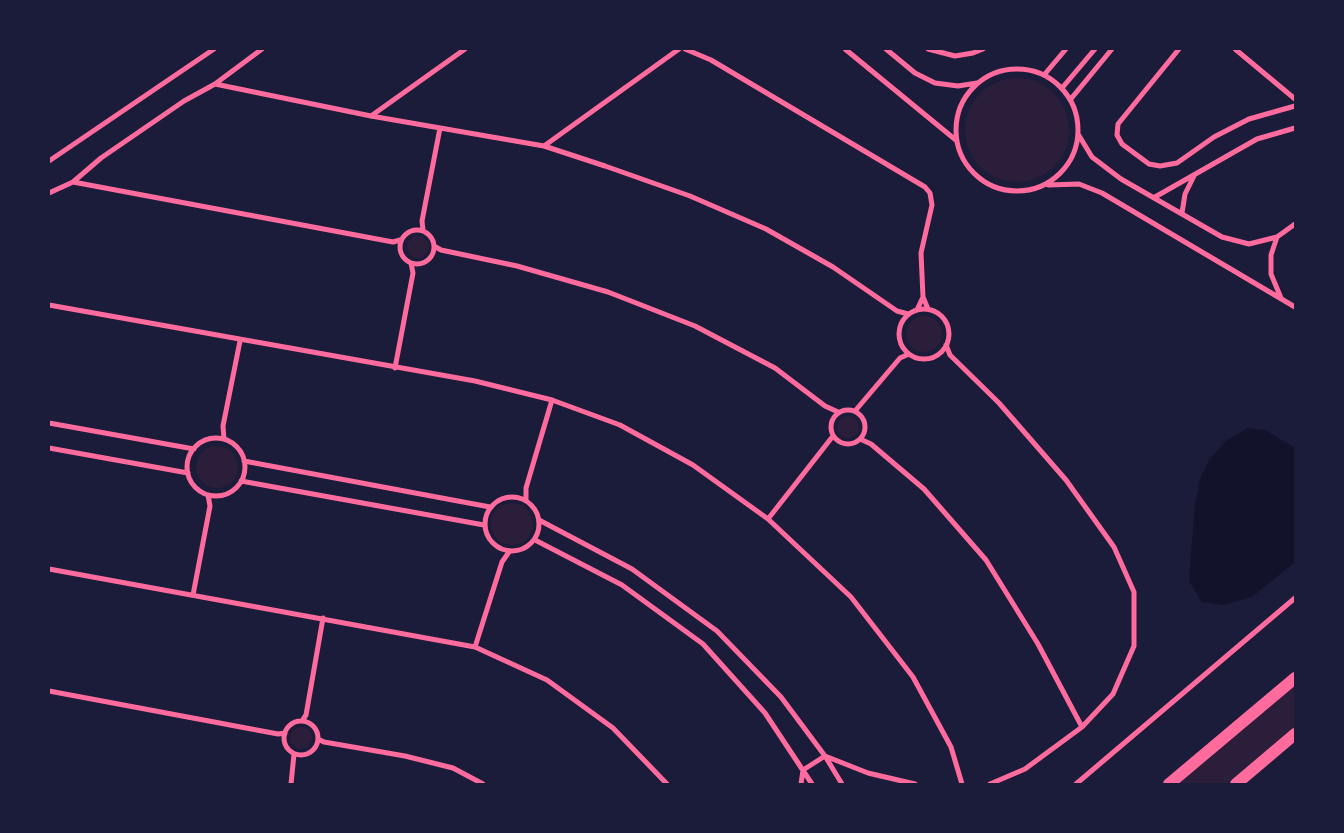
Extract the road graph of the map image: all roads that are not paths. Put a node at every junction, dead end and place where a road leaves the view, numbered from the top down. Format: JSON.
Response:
{"nodes":[{"id":1,"x":214,"y":49,"type":"edge"},
{"id":2,"x":262,"y":49,"type":"edge"},
{"id":3,"x":464,"y":49,"type":"edge"},
{"id":4,"x":679,"y":49,"type":"edge"},
{"id":5,"x":685,"y":49,"type":"edge"},
{"id":6,"x":845,"y":49,"type":"edge"},
{"id":7,"x":886,"y":49,"type":"edge"},
{"id":8,"x":928,"y":49,"type":"edge"},
{"id":9,"x":983,"y":49,"type":"edge"},
{"id":10,"x":1066,"y":49,"type":"edge"},
{"id":11,"x":1095,"y":49,"type":"edge"},
{"id":12,"x":1112,"y":49,"type":"edge"},
{"id":13,"x":1179,"y":49,"type":"edge"},
{"id":14,"x":1235,"y":49,"type":"edge"},
{"id":15,"x":1044,"y":75,"type":"junction"},
{"id":16,"x":980,"y":82,"type":"junction"},
{"id":17,"x":215,"y":84,"type":"junction"},
{"id":18,"x":1062,"y":88,"type":"junction"},
{"id":19,"x":1295,"y":99,"type":"edge"},
{"id":20,"x":1070,"y":100,"type":"junction"},
{"id":21,"x":1295,"y":106,"type":"edge"},
{"id":22,"x":371,"y":116,"type":"junction"},
{"id":23,"x":440,"y":128,"type":"junction"},
{"id":24,"x":1295,"y":128,"type":"edge"},
{"id":25,"x":1078,"y":132,"type":"junction"},
{"id":26,"x":956,"y":141,"type":"junction"},
{"id":27,"x":544,"y":146,"type":"junction"},
{"id":28,"x":49,"y":161,"type":"edge"},
{"id":29,"x":1194,"y":176,"type":"junction"},
{"id":30,"x":73,"y":182,"type":"junction"},
{"id":31,"x":1042,"y":186,"type":"junction"},
{"id":32,"x":49,"y":193,"type":"edge"},
{"id":33,"x":1155,"y":197,"type":"junction"},
{"id":34,"x":1182,"y":213,"type":"junction"},
{"id":35,"x":422,"y":221,"type":"junction"},
{"id":36,"x":1295,"y":224,"type":"edge"},
{"id":37,"x":416,"y":229,"type":"junction"},
{"id":38,"x":423,"y":230,"type":"junction"},
{"id":39,"x":1277,"y":237,"type":"junction"},
{"id":40,"x":400,"y":240,"type":"junction"},
{"id":41,"x":393,"y":242,"type":"junction"},
{"id":42,"x":434,"y":246,"type":"junction"},
{"id":43,"x":399,"y":247,"type":"junction"},
{"id":44,"x":441,"y":250,"type":"junction"},
{"id":45,"x":433,"y":253,"type":"junction"},
{"id":46,"x":411,"y":263,"type":"junction"},
{"id":47,"x":419,"y":264,"type":"junction"},
{"id":48,"x":413,"y":273,"type":"junction"},
{"id":49,"x":923,"y":297,"type":"junction"},
{"id":50,"x":1283,"y":299,"type":"junction"},
{"id":51,"x":49,"y":305,"type":"edge"},
{"id":52,"x":1295,"y":307,"type":"edge"},
{"id":53,"x":928,"y":309,"type":"junction"},
{"id":54,"x":917,"y":310,"type":"junction"},
{"id":55,"x":897,"y":311,"type":"junction"},
{"id":56,"x":908,"y":314,"type":"junction"},
{"id":57,"x":902,"y":322,"type":"junction"},
{"id":58,"x":240,"y":341,"type":"junction"},
{"id":59,"x":946,"y":345,"type":"junction"},
{"id":60,"x":907,"y":352,"type":"junction"},
{"id":61,"x":941,"y":352,"type":"junction"},
{"id":62,"x":950,"y":356,"type":"junction"},
{"id":63,"x":396,"y":368,"type":"junction"},
{"id":64,"x":552,"y":400,"type":"junction"},
{"id":65,"x":864,"y":403,"type":"junction"},
{"id":66,"x":855,"y":411,"type":"junction"},
{"id":67,"x":836,"y":415,"type":"junction"},
{"id":68,"x":861,"y":415,"type":"junction"},
{"id":69,"x":49,"y":423,"type":"edge"},
{"id":70,"x":223,"y":426,"type":"junction"},
{"id":71,"x":833,"y":436,"type":"junction"},
{"id":72,"x":862,"y":436,"type":"junction"},
{"id":73,"x":216,"y":438,"type":"junction"},
{"id":74,"x":224,"y":439,"type":"junction"},
{"id":75,"x":838,"y":441,"type":"junction"},
{"id":76,"x":826,"y":447,"type":"junction"},
{"id":77,"x":49,"y":448,"type":"edge"},
{"id":78,"x":194,"y":449,"type":"junction"},
{"id":79,"x":244,"y":460,"type":"junction"},
{"id":80,"x":188,"y":473,"type":"junction"},
{"id":81,"x":241,"y":481,"type":"junction"},
{"id":82,"x":526,"y":488,"type":"junction"},
{"id":83,"x":208,"y":495,"type":"junction"},
{"id":84,"x":218,"y":496,"type":"junction"},
{"id":85,"x":518,"y":497,"type":"junction"},
{"id":86,"x":526,"y":500,"type":"junction"},
{"id":87,"x":210,"y":506,"type":"junction"},
{"id":88,"x":490,"y":508,"type":"junction"},
{"id":89,"x":768,"y":519,"type":"junction"},
{"id":90,"x":539,"y":520,"type":"junction"},
{"id":91,"x":484,"y":525,"type":"junction"},
{"id":92,"x":535,"y":540,"type":"junction"},
{"id":93,"x":501,"y":550,"type":"junction"},
{"id":94,"x":509,"y":552,"type":"junction"},
{"id":95,"x":502,"y":562,"type":"junction"},
{"id":96,"x":49,"y":569,"type":"edge"},
{"id":97,"x":193,"y":595,"type":"junction"},
{"id":98,"x":1295,"y":598,"type":"edge"},
{"id":99,"x":323,"y":618,"type":"junction"},
{"id":100,"x":475,"y":647,"type":"junction"},
{"id":101,"x":1295,"y":678,"type":"edge"},
{"id":102,"x":49,"y":691,"type":"edge"},
{"id":103,"x":305,"y":722,"type":"junction"},
{"id":104,"x":1082,"y":727,"type":"junction"},
{"id":105,"x":1295,"y":734,"type":"edge"},
{"id":106,"x":285,"y":735,"type":"junction"},
{"id":107,"x":318,"y":741,"type":"junction"},
{"id":108,"x":297,"y":755,"type":"junction"},
{"id":109,"x":825,"y":756,"type":"junction"},
{"id":110,"x":803,"y":770,"type":"junction"},
{"id":111,"x":290,"y":784,"type":"edge"},
{"id":112,"x":483,"y":784,"type":"edge"},
{"id":113,"x":667,"y":784,"type":"edge"},
{"id":114,"x":801,"y":784,"type":"edge"},
{"id":115,"x":812,"y":784,"type":"edge"},
{"id":116,"x":842,"y":784,"type":"edge"},
{"id":117,"x":915,"y":784,"type":"edge"},
{"id":118,"x":962,"y":784,"type":"edge"},
{"id":119,"x":990,"y":784,"type":"edge"},
{"id":120,"x":1076,"y":784,"type":"edge"},
{"id":121,"x":1169,"y":784,"type":"edge"},
{"id":122,"x":1236,"y":784,"type":"edge"}],
"edges":[{"from":1,"to":28,"type":"street"},
{"from":2,"to":17,"type":"street"},
{"from":3,"to":22,"type":"street"},
{"from":4,"to":27,"type":"street"},
{"from":5,"to":49,"type":"street"},
{"from":6,"to":26,"type":"street"},
{"from":7,"to":16,"type":"street"},
{"from":8,"to":9,"type":"street"},
{"from":10,"to":15,"type":"street"},
{"from":11,"to":18,"type":"street"},
{"from":12,"to":20,"type":"street"},
{"from":13,"to":21,"type":"street"},
{"from":14,"to":19,"type":"street"},
{"from":15,"to":16,"type":"street"},
{"from":15,"to":18,"type":"street"},
{"from":16,"to":26,"type":"street"},
{"from":17,"to":22,"type":"street"},
{"from":17,"to":30,"type":"street"},
{"from":18,"to":20,"type":"street"},
{"from":20,"to":25,"type":"street"},
{"from":22,"to":23,"type":"street"},
{"from":23,"to":27,"type":"street"},
{"from":23,"to":35,"type":"street"},
{"from":24,"to":29,"type":"street"},
{"from":25,"to":31,"type":"street"},
{"from":25,"to":33,"type":"street"},
{"from":26,"to":31,"type":"street"},
{"from":27,"to":55,"type":"street"},
{"from":29,"to":33,"type":"street"},
{"from":29,"to":34,"type":"street"},
{"from":30,"to":32,"type":"street"},
{"from":30,"to":41,"type":"street"},
{"from":31,"to":50,"type":"street"},
{"from":33,"to":34,"type":"street"},
{"from":34,"to":39,"type":"street"},
{"from":35,"to":37,"type":"street"},
{"from":35,"to":38,"type":"street"},
{"from":36,"to":39,"type":"street"},
{"from":37,"to":38,"type":"street"},
{"from":37,"to":40,"type":"street"},
{"from":38,"to":42,"type":"street"},
{"from":39,"to":50,"type":"street"},
{"from":40,"to":41,"type":"street"},
{"from":40,"to":43,"type":"street"},
{"from":41,"to":43,"type":"street"},
{"from":42,"to":44,"type":"street"},
{"from":42,"to":45,"type":"street"},
{"from":43,"to":46,"type":"street"},
{"from":44,"to":45,"type":"street"},
{"from":44,"to":67,"type":"street"},
{"from":45,"to":47,"type":"street"},
{"from":46,"to":47,"type":"street"},
{"from":46,"to":48,"type":"street"},
{"from":47,"to":48,"type":"street"},
{"from":48,"to":63,"type":"street"},
{"from":49,"to":53,"type":"street"},
{"from":49,"to":54,"type":"street"},
{"from":50,"to":52,"type":"street"},
{"from":51,"to":58,"type":"street"},
{"from":53,"to":54,"type":"street"},
{"from":53,"to":59,"type":"street"},
{"from":54,"to":56,"type":"street"},
{"from":55,"to":56,"type":"street"},
{"from":55,"to":57,"type":"street"},
{"from":56,"to":57,"type":"street"},
{"from":57,"to":60,"type":"street"},
{"from":58,"to":63,"type":"street"},
{"from":58,"to":70,"type":"street"},
{"from":59,"to":61,"type":"street"},
{"from":59,"to":62,"type":"street"},
{"from":60,"to":61,"type":"street"},
{"from":60,"to":65,"type":"street"},
{"from":61,"to":62,"type":"street"},
{"from":62,"to":104,"type":"street"},
{"from":63,"to":64,"type":"street"},
{"from":64,"to":82,"type":"street"},
{"from":64,"to":89,"type":"street"},
{"from":65,"to":66,"type":"street"},
{"from":65,"to":68,"type":"street"},
{"from":66,"to":67,"type":"street"},
{"from":66,"to":68,"type":"street"},
{"from":67,"to":71,"type":"street"},
{"from":68,"to":72,"type":"street"},
{"from":69,"to":78,"type":"street"},
{"from":70,"to":73,"type":"street"},
{"from":70,"to":74,"type":"street"},
{"from":71,"to":75,"type":"street"},
{"from":71,"to":76,"type":"street"},
{"from":72,"to":75,"type":"street"},
{"from":72,"to":104,"type":"street"},
{"from":73,"to":74,"type":"street"},
{"from":73,"to":78,"type":"street"},
{"from":74,"to":79,"type":"street"},
{"from":75,"to":76,"type":"street"},
{"from":76,"to":89,"type":"street"},
{"from":77,"to":80,"type":"street"},
{"from":78,"to":80,"type":"street"},
{"from":79,"to":81,"type":"street"},
{"from":79,"to":88,"type":"street"},
{"from":80,"to":83,"type":"street"},
{"from":81,"to":84,"type":"street"},
{"from":81,"to":91,"type":"street"},
{"from":82,"to":85,"type":"street"},
{"from":82,"to":86,"type":"street"},
{"from":83,"to":84,"type":"street"},
{"from":83,"to":87,"type":"street"},
{"from":84,"to":87,"type":"street"},
{"from":85,"to":86,"type":"street"},
{"from":85,"to":88,"type":"street"},
{"from":86,"to":90,"type":"street"},
{"from":87,"to":97,"type":"street"},
{"from":88,"to":91,"type":"street"},
{"from":89,"to":118,"type":"street"},
{"from":90,"to":92,"type":"street"},
{"from":90,"to":109,"type":"street"},
{"from":91,"to":93,"type":"street"},
{"from":92,"to":94,"type":"street"},
{"from":92,"to":110,"type":"street"},
{"from":93,"to":94,"type":"street"},
{"from":93,"to":95,"type":"street"},
{"from":94,"to":95,"type":"street"},
{"from":95,"to":100,"type":"street"},
{"from":96,"to":97,"type":"street"},
{"from":97,"to":99,"type":"street"},
{"from":98,"to":120,"type":"street"},
{"from":99,"to":100,"type":"street"},
{"from":99,"to":103,"type":"street"},
{"from":100,"to":113,"type":"street"},
{"from":101,"to":121,"type":"highway"},
{"from":102,"to":106,"type":"street"},
{"from":103,"to":106,"type":"street"},
{"from":103,"to":107,"type":"street"},
{"from":104,"to":119,"type":"street"},
{"from":105,"to":122,"type":"highway"},
{"from":106,"to":108,"type":"street"},
{"from":107,"to":108,"type":"street"},
{"from":107,"to":112,"type":"street"},
{"from":108,"to":111,"type":"street"},
{"from":109,"to":110,"type":"street"},
{"from":109,"to":116,"type":"street"},
{"from":109,"to":117,"type":"street"},
{"from":110,"to":114,"type":"street"},
{"from":110,"to":115,"type":"street"}]}
